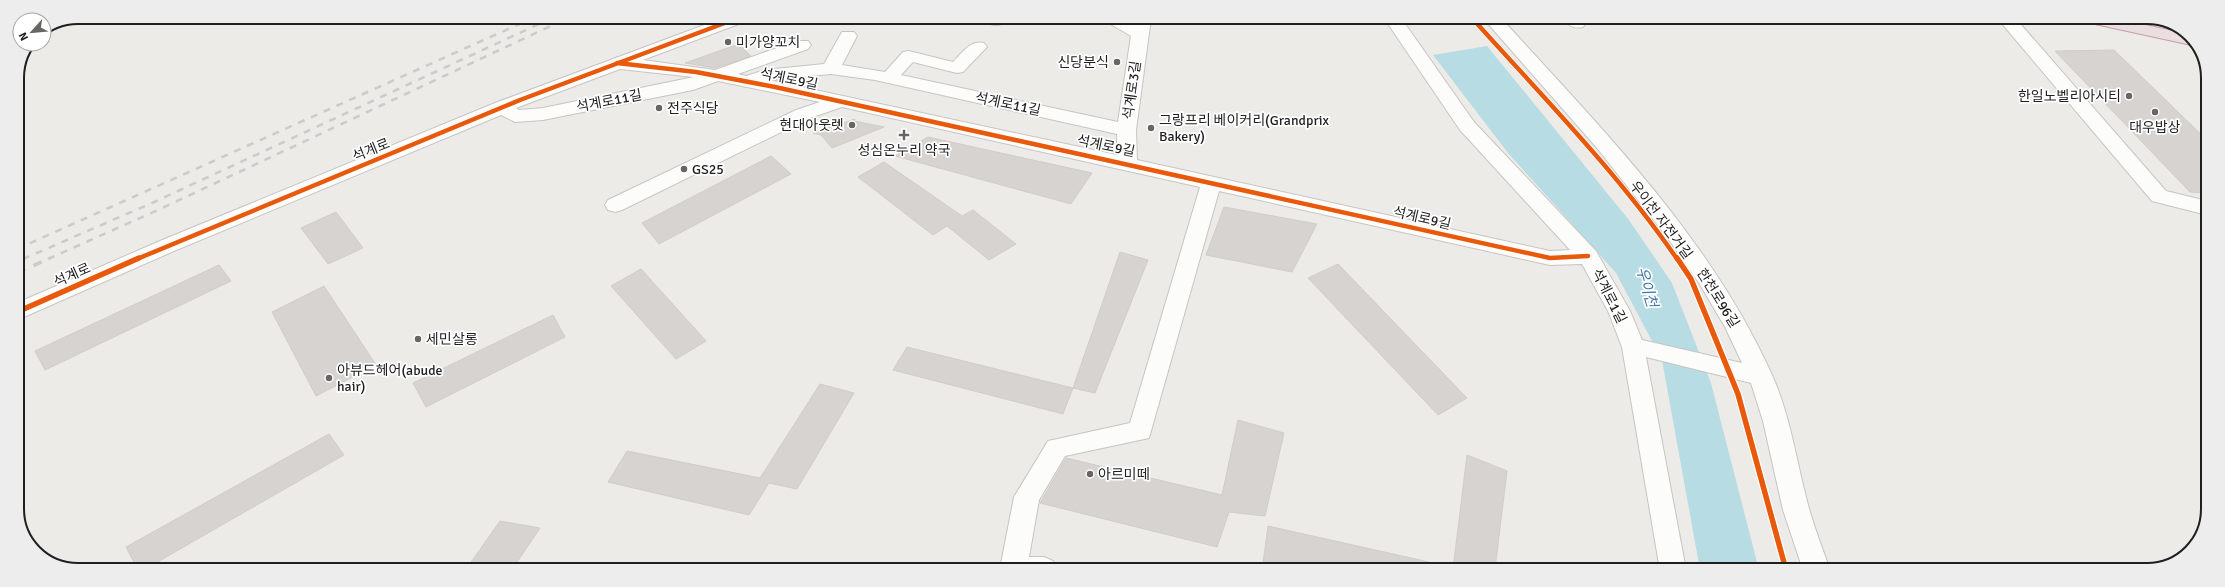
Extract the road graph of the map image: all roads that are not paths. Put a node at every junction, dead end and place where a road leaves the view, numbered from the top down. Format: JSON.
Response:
{"nodes":[{"id":1,"x":722,"y":24,"type":"edge"},
{"id":2,"x":1396,"y":24,"type":"edge"},
{"id":3,"x":1496,"y":24,"type":"edge"},
{"id":4,"x":2011,"y":24,"type":"edge"},
{"id":5,"x":2118,"y":24,"type":"edge"},
{"id":6,"x":1141,"y":26,"type":"edge"},
{"id":7,"x":848,"y":36,"type":"dead end"},
{"id":8,"x":2184,"y":39,"type":"edge"},
{"id":9,"x":802,"y":45,"type":"dead end"},
{"id":10,"x":978,"y":47,"type":"dead end"},
{"id":11,"x":617,"y":63,"type":"junction"},
{"id":12,"x":831,"y":69,"type":"junction"},
{"id":13,"x":716,"y":76,"type":"junction"},
{"id":14,"x":889,"y":78,"type":"junction"},
{"id":15,"x":742,"y":82,"type":"junction"},
{"id":16,"x":839,"y":102,"type":"junction"},
{"id":17,"x":502,"y":107,"type":"junction"},
{"id":18,"x":1126,"y":130,"type":"junction"},
{"id":19,"x":1127,"y":163,"type":"junction"},
{"id":20,"x":1211,"y":183,"type":"junction"},
{"id":21,"x":615,"y":205,"type":"dead end"},
{"id":22,"x":2201,"y":206,"type":"edge"},
{"id":23,"x":1588,"y":256,"type":"junction"},
{"id":24,"x":24,"y":309,"type":"edge"},
{"id":25,"x":1644,"y":348,"type":"junction"},
{"id":26,"x":1755,"y":375,"type":"junction"},
{"id":27,"x":1014,"y":563,"type":"edge"},
{"id":28,"x":1672,"y":563,"type":"edge"},
{"id":29,"x":1815,"y":563,"type":"edge"}],
"edges":[{"from":1,"to":11,"type":"street","name":"석계로"},
{"from":2,"to":23,"type":"street","name":"석계로1길"},
{"from":3,"to":26,"type":"street","name":"한천로96길"},
{"from":4,"to":22,"type":"street"},
{"from":5,"to":8,"type":"highway"},
{"from":6,"to":18,"type":"street","name":"석계로3길"},
{"from":7,"to":12,"type":"street"},
{"from":9,"to":13,"type":"street","name":"석계로9길"},
{"from":10,"to":14,"type":"street"},
{"from":11,"to":13,"type":"street","name":"석계로9길"},
{"from":11,"to":17,"type":"street","name":"석계로"},
{"from":12,"to":14,"type":"street","name":"석계로11길"},
{"from":12,"to":15,"type":"street","name":"석계로11길"},
{"from":13,"to":15,"type":"street","name":"석계로9길"},
{"from":13,"to":17,"type":"street","name":"석계로11길"},
{"from":14,"to":18,"type":"street","name":"석계로11길"},
{"from":15,"to":16,"type":"street","name":"석계로9길"},
{"from":16,"to":19,"type":"street","name":"석계로9길"},
{"from":16,"to":21,"type":"street"},
{"from":17,"to":24,"type":"street","name":"석계로"},
{"from":18,"to":19,"type":"street","name":"석계로3길"},
{"from":19,"to":20,"type":"street","name":"석계로9길"},
{"from":20,"to":23,"type":"street","name":"석계로9길"},
{"from":20,"to":27,"type":"street"},
{"from":23,"to":25,"type":"street","name":"석계로1길"},
{"from":25,"to":26,"type":"street"},
{"from":25,"to":28,"type":"street","name":"석계로1길"},
{"from":26,"to":29,"type":"street","name":"한천로96길"}]}
